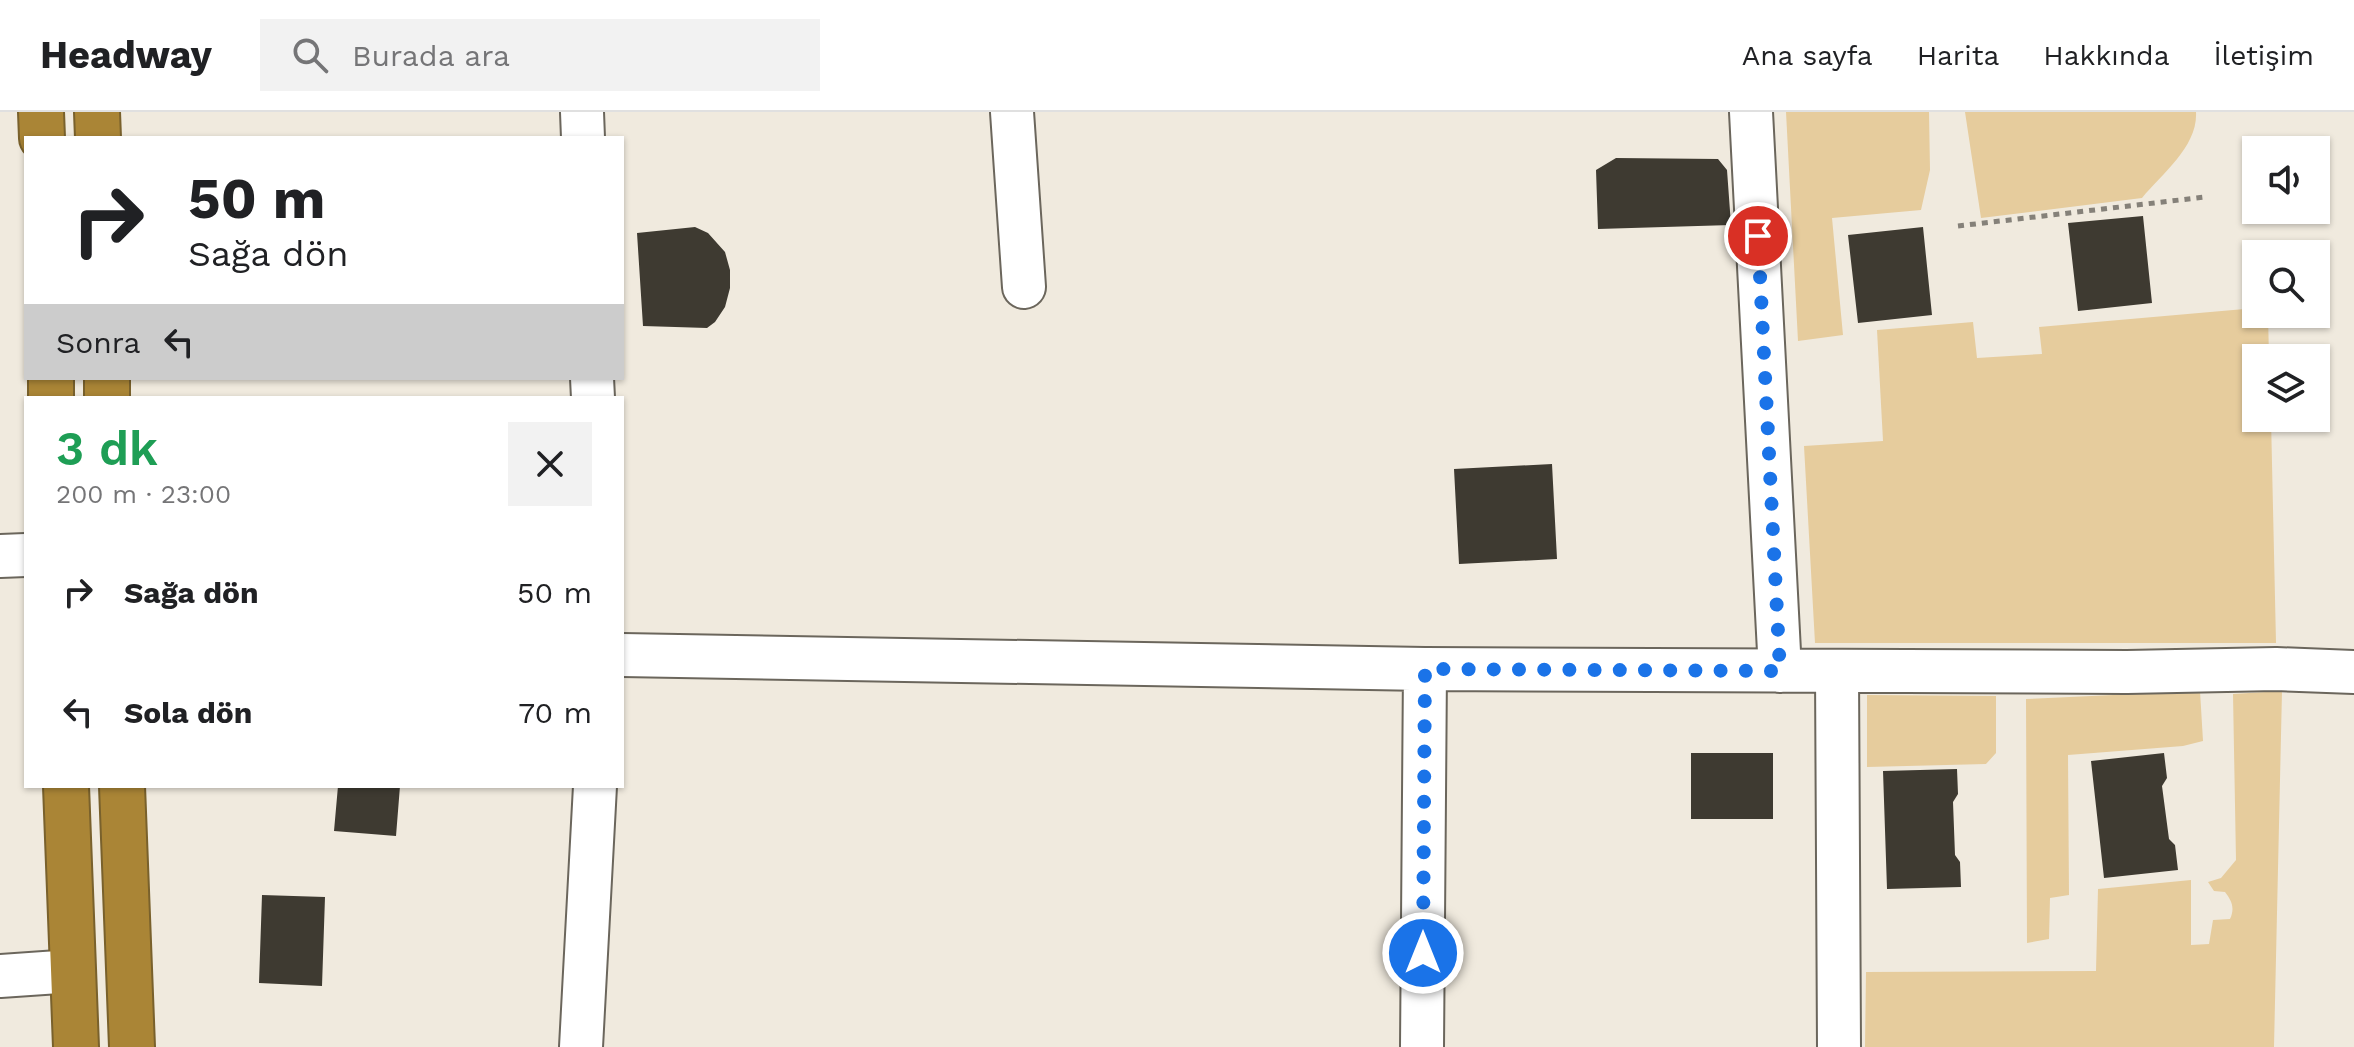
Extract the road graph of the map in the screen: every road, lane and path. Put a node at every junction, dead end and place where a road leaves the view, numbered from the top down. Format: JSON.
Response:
{"nodes":[{"id":1,"x":41,"y":112,"type":"edge"},
{"id":2,"x":97,"y":112,"type":"edge"},
{"id":3,"x":582,"y":112,"type":"edge"},
{"id":4,"x":1012,"y":112,"type":"edge"},
{"id":5,"x":1751,"y":112,"type":"edge"},
{"id":6,"x":42,"y":136,"type":"edge"},
{"id":7,"x":98,"y":136,"type":"edge"},
{"id":8,"x":583,"y":136,"type":"edge"},
{"id":9,"x":2205,"y":197,"type":"dead end"},
{"id":10,"x":1958,"y":226,"type":"dead end"},
{"id":11,"x":1024,"y":287,"type":"dead end"},
{"id":12,"x":24,"y":555,"type":"edge"},
{"id":13,"x":0,"y":556,"type":"edge"},
{"id":14,"x":624,"y":655,"type":"edge"},
{"id":15,"x":1425,"y":669,"type":"junction"},
{"id":16,"x":1780,"y":671,"type":"junction"},
{"id":17,"x":1837,"y":671,"type":"junction"},
{"id":18,"x":2354,"y":672,"type":"edge"},
{"id":19,"x":66,"y":788,"type":"edge"},
{"id":20,"x":122,"y":788,"type":"edge"},
{"id":21,"x":595,"y":788,"type":"edge"},
{"id":22,"x":73,"y":971,"type":"junction"},
{"id":23,"x":0,"y":976,"type":"edge"},
{"id":24,"x":76,"y":1047,"type":"edge"},
{"id":25,"x":132,"y":1047,"type":"edge"},
{"id":26,"x":581,"y":1047,"type":"edge"},
{"id":27,"x":1422,"y":1047,"type":"edge"},
{"id":28,"x":1839,"y":1047,"type":"edge"}],
"edges":[{"from":1,"to":6,"type":"highway"},
{"from":2,"to":7,"type":"highway"},
{"from":3,"to":8,"type":"street"},
{"from":4,"to":11,"type":"street"},
{"from":5,"to":16,"type":"street"},
{"from":9,"to":10,"type":"path"},
{"from":12,"to":13,"type":"street"},
{"from":14,"to":15,"type":"street"},
{"from":15,"to":16,"type":"street"},
{"from":15,"to":27,"type":"street"},
{"from":16,"to":17,"type":"street"},
{"from":17,"to":18,"type":"street"},
{"from":17,"to":28,"type":"street"},
{"from":19,"to":22,"type":"highway"},
{"from":20,"to":25,"type":"highway"},
{"from":21,"to":26,"type":"street"},
{"from":22,"to":23,"type":"street"},
{"from":22,"to":24,"type":"highway"}]}
